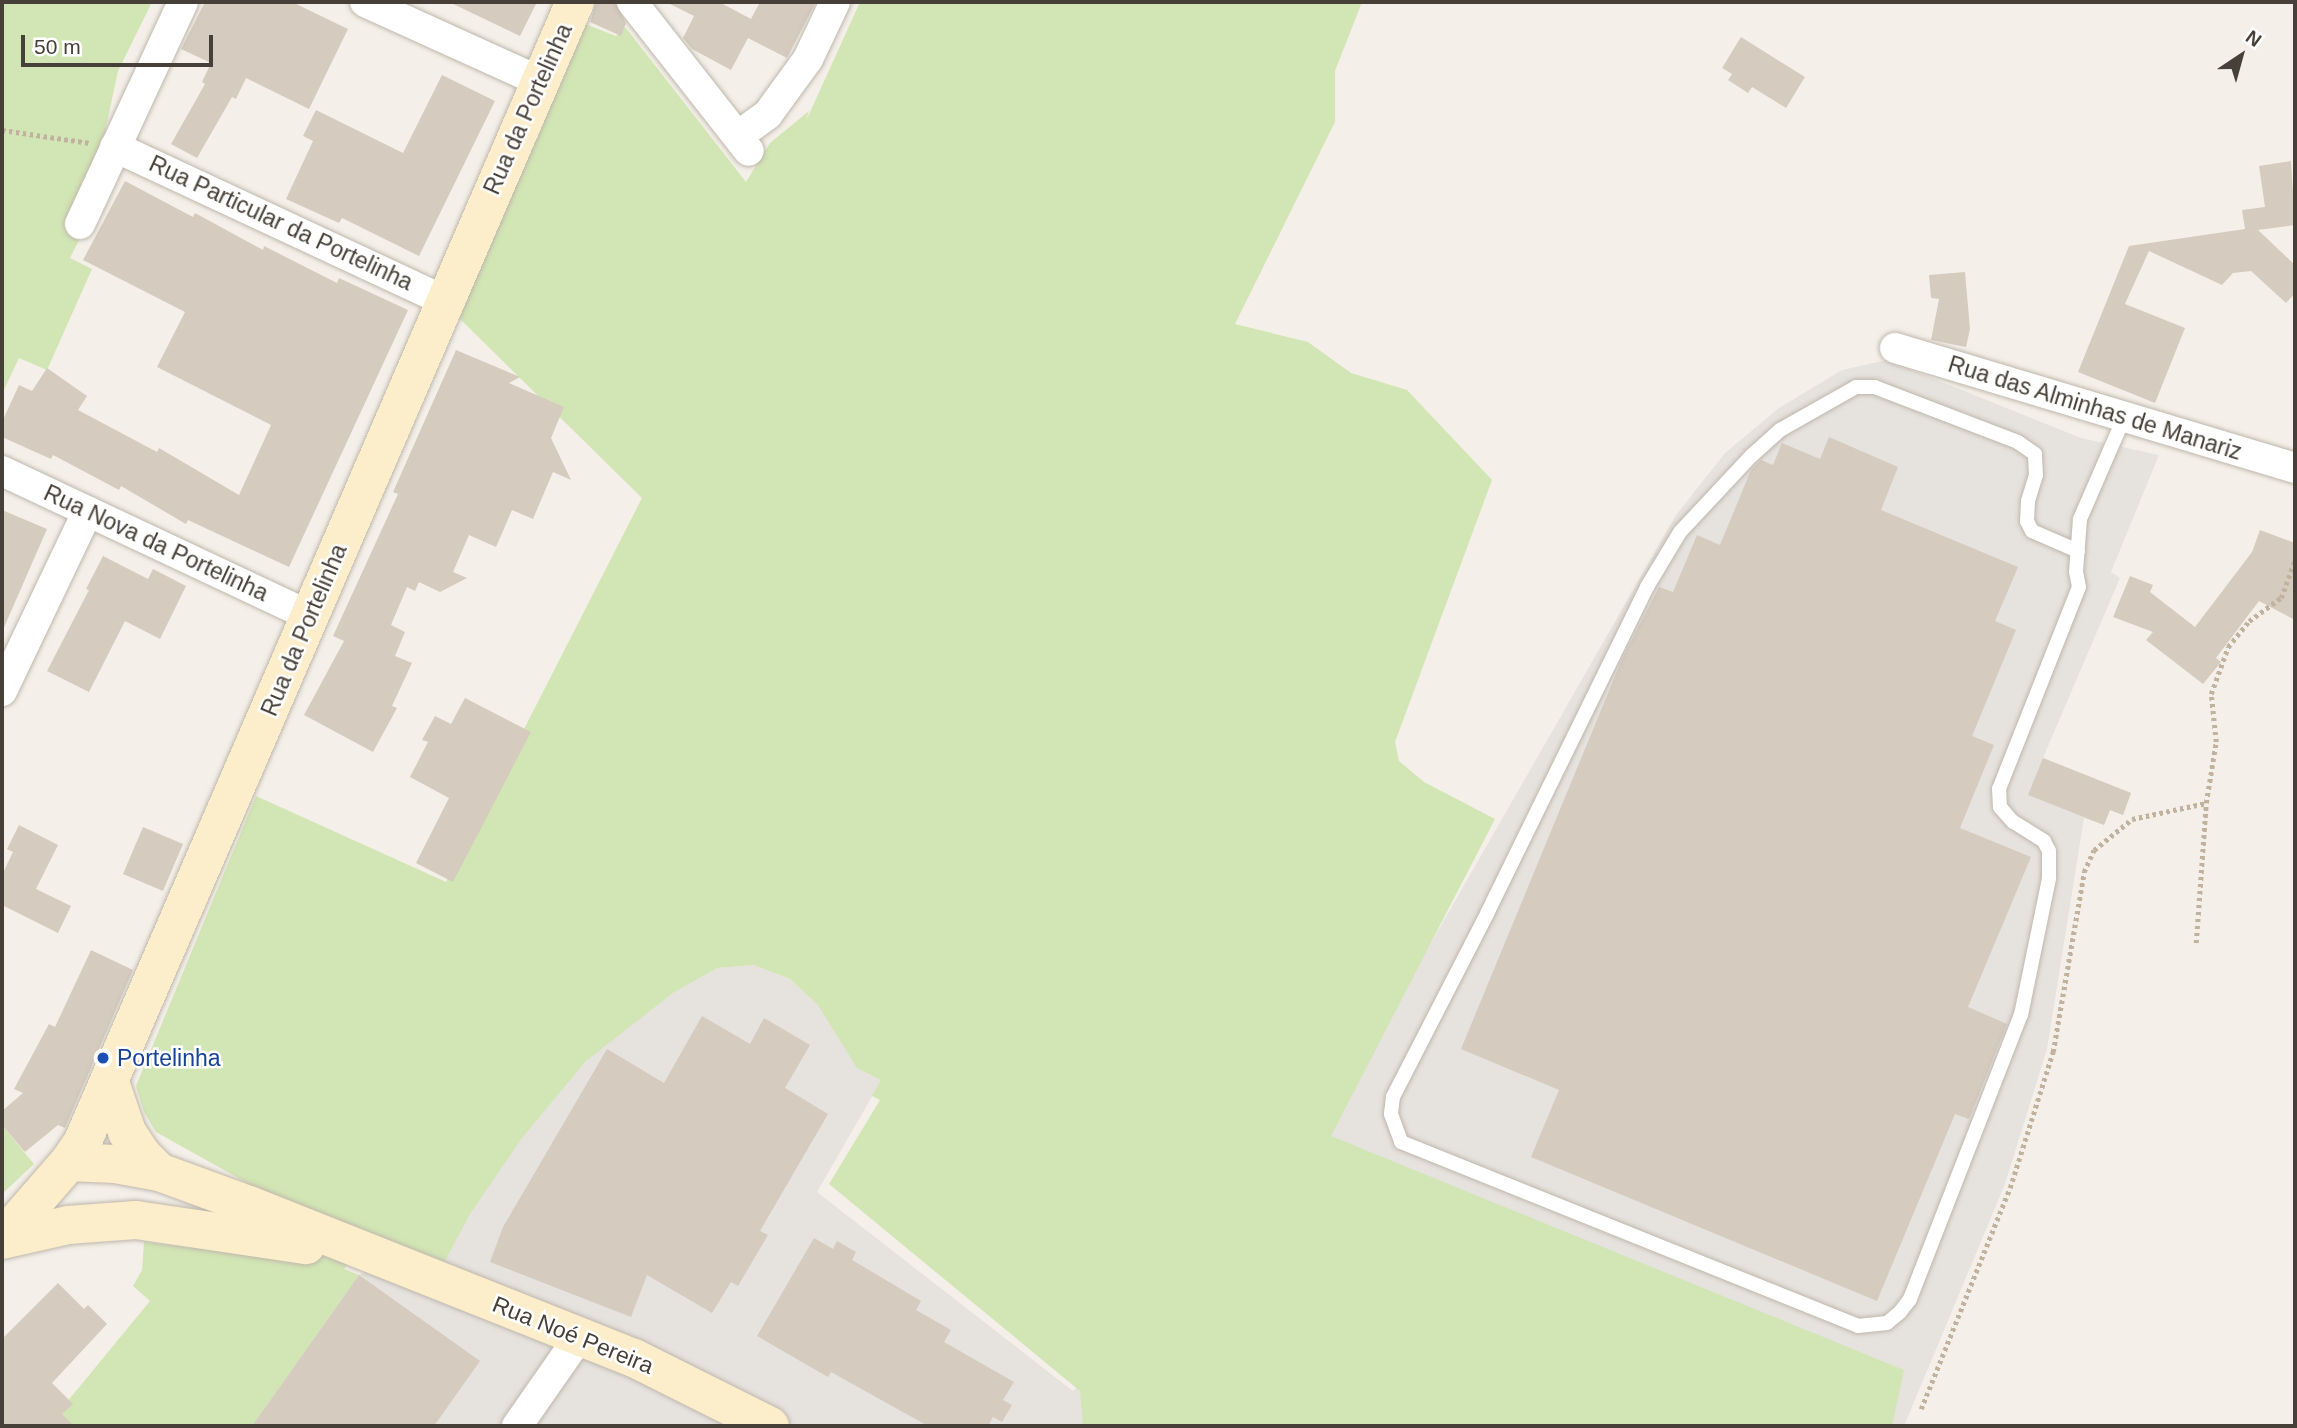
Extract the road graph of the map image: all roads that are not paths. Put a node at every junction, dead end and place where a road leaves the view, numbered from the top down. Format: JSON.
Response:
{"nodes":[{"id":1,"x":183,"y":2,"type":"edge"},
{"id":2,"x":365,"y":2,"type":"edge"},
{"id":3,"x":575,"y":2,"type":"edge"},
{"id":4,"x":632,"y":2,"type":"edge"},
{"id":5,"x":835,"y":2,"type":"edge"},
{"id":6,"x":539,"y":81,"type":"junction"},
{"id":7,"x":115,"y":147,"type":"junction"},
{"id":8,"x":80,"y":224,"type":"dead end"},
{"id":9,"x":446,"y":301,"type":"junction"},
{"id":10,"x":1895,"y":348,"type":"dead end"},
{"id":11,"x":2124,"y":418,"type":"junction"},
{"id":12,"x":2295,"y":468,"type":"edge"},
{"id":13,"x":2,"y":471,"type":"edge"},
{"id":14,"x":88,"y":511,"type":"junction"},
{"id":15,"x":2078,"y":551,"type":"junction"},
{"id":16,"x":310,"y":615,"type":"junction"},
{"id":17,"x":2,"y":691,"type":"edge"},
{"id":18,"x":110,"y":1082,"type":"junction"},
{"id":19,"x":69,"y":1162,"type":"junction"},
{"id":20,"x":159,"y":1172,"type":"junction"},
{"id":21,"x":135,"y":1220,"type":"junction"},
{"id":22,"x":2,"y":1240,"type":"edge"},
{"id":23,"x":371,"y":1255,"type":"junction"},
{"id":24,"x":579,"y":1337,"type":"junction"},
{"id":25,"x":517,"y":1426,"type":"edge"},
{"id":26,"x":770,"y":1426,"type":"edge"}],
"edges":[{"from":1,"to":7,"type":"street"},
{"from":2,"to":6,"type":"street"},
{"from":3,"to":6,"type":"street","name":"Rua da Portelinha"},
{"from":4,"to":5,"type":"street"},
{"from":6,"to":9,"type":"street","name":"Rua da Portelinha"},
{"from":7,"to":8,"type":"street"},
{"from":7,"to":9,"type":"street","name":"Rua Particular da Portelinha"},
{"from":9,"to":16,"type":"street","name":"Rua da Portelinha"},
{"from":10,"to":11,"type":"street","name":"Rua das Alminhas de Manariz"},
{"from":11,"to":12,"type":"street","name":"Rua das Alminhas de Manariz"},
{"from":11,"to":15,"type":"lane"},
{"from":13,"to":14,"type":"street","name":"Rua Nova da Portelinha"},
{"from":14,"to":16,"type":"street","name":"Rua Nova da Portelinha"},
{"from":14,"to":17,"type":"street"},
{"from":15,"to":15,"type":"lane"},
{"from":16,"to":18,"type":"street","name":"Rua da Portelinha"},
{"from":18,"to":19,"type":"street","name":"Rua da Portelinha"},
{"from":18,"to":20,"type":"street","name":"Rua Noé Pereira"},
{"from":19,"to":20,"type":"street","name":"Rua Noé Pereira"},
{"from":19,"to":21,"type":"street","name":"Rua Noé Pereira"},
{"from":19,"to":22,"type":"street","name":"Rua da Portelinha"},
{"from":20,"to":23,"type":"street","name":"Rua Noé Pereira"},
{"from":21,"to":22,"type":"street","name":"Rua Noé Pereira"},
{"from":21,"to":23,"type":"street","name":"Rua Noé Pereira"},
{"from":23,"to":24,"type":"street","name":"Rua Noé Pereira"},
{"from":24,"to":25,"type":"street"},
{"from":24,"to":26,"type":"street","name":"Rua Noé Pereira"}]}
